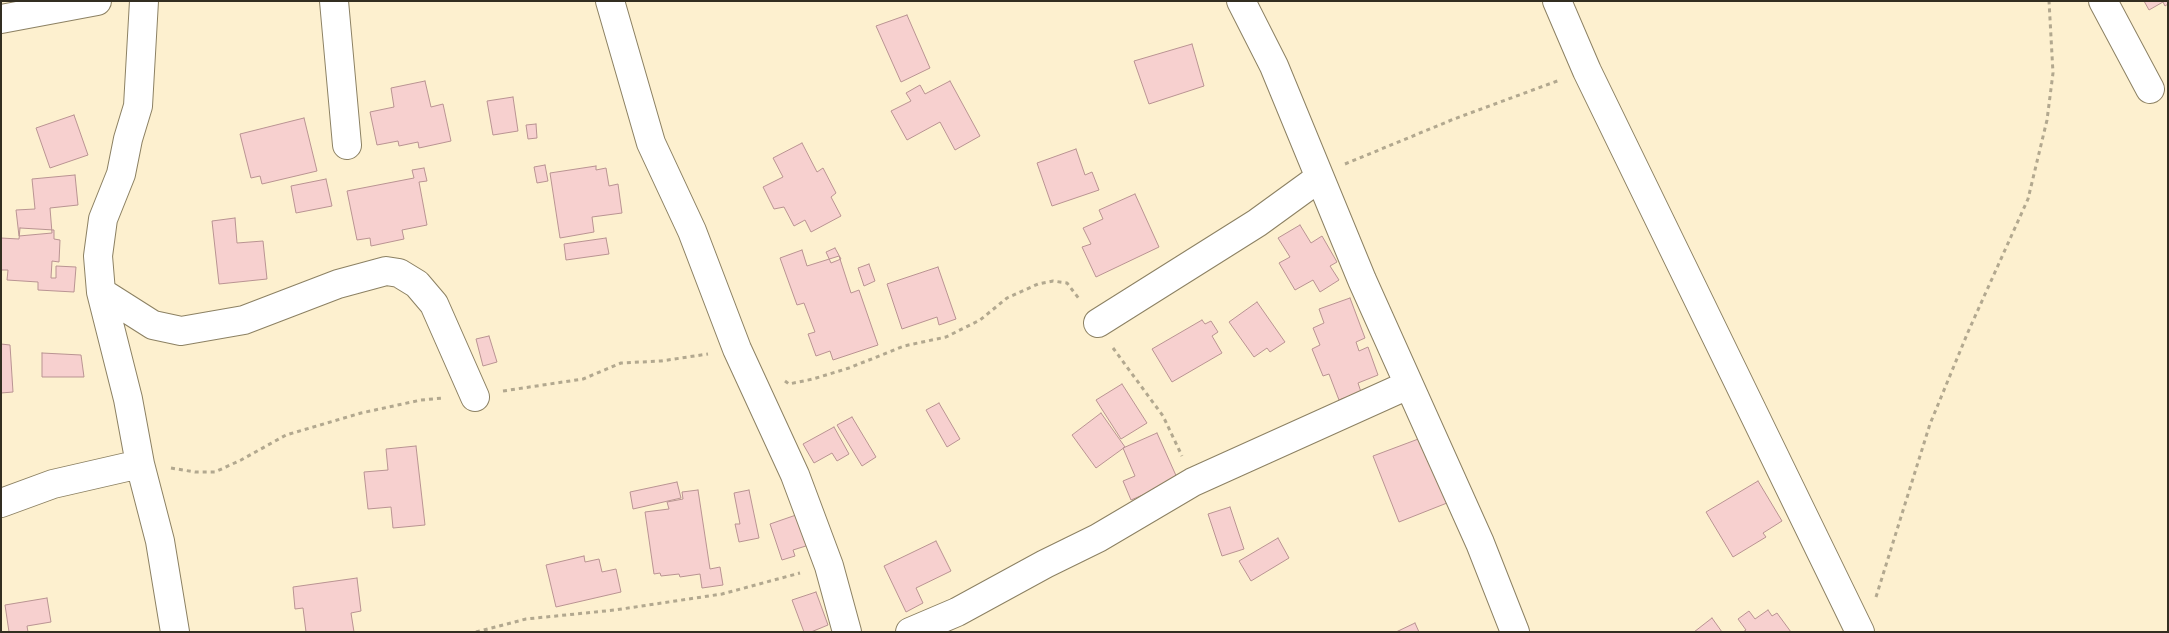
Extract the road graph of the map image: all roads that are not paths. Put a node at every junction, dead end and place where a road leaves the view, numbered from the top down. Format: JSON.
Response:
{"nodes":[{"id":1,"x":97,"y":1,"type":"edge"},
{"id":2,"x":144,"y":1,"type":"edge"},
{"id":3,"x":334,"y":1,"type":"edge"},
{"id":4,"x":610,"y":1,"type":"edge"},
{"id":5,"x":1241,"y":1,"type":"edge"},
{"id":6,"x":1558,"y":1,"type":"edge"},
{"id":7,"x":2103,"y":1,"type":"edge"},
{"id":8,"x":65,"y":5,"type":"edge"},
{"id":9,"x":1,"y":19,"type":"edge"},
{"id":10,"x":2150,"y":89,"type":"dead end"},
{"id":11,"x":347,"y":145,"type":"dead end"},
{"id":12,"x":1319,"y":178,"type":"junction"},
{"id":13,"x":101,"y":292,"type":"junction"},
{"id":14,"x":1098,"y":323,"type":"road end"},
{"id":15,"x":1408,"y":385,"type":"junction"},
{"id":16,"x":475,"y":397,"type":"road end"},
{"id":17,"x":140,"y":464,"type":"junction"},
{"id":18,"x":1,"y":503,"type":"edge"},
{"id":19,"x":175,"y":632,"type":"edge"},
{"id":20,"x":847,"y":632,"type":"edge"},
{"id":21,"x":910,"y":632,"type":"edge"},
{"id":22,"x":1515,"y":632,"type":"edge"},
{"id":23,"x":1860,"y":632,"type":"edge"}],
"edges":[{"from":1,"to":8,"type":"street"},
{"from":2,"to":13,"type":"street"},
{"from":3,"to":11,"type":"street"},
{"from":4,"to":20,"type":"street"},
{"from":5,"to":12,"type":"street"},
{"from":6,"to":23,"type":"street"},
{"from":7,"to":10,"type":"street"},
{"from":8,"to":9,"type":"street"},
{"from":12,"to":14,"type":"street"},
{"from":12,"to":15,"type":"street"},
{"from":13,"to":16,"type":"street"},
{"from":13,"to":17,"type":"street"},
{"from":15,"to":21,"type":"street"},
{"from":15,"to":22,"type":"street"},
{"from":17,"to":18,"type":"street"},
{"from":17,"to":19,"type":"street"}]}
